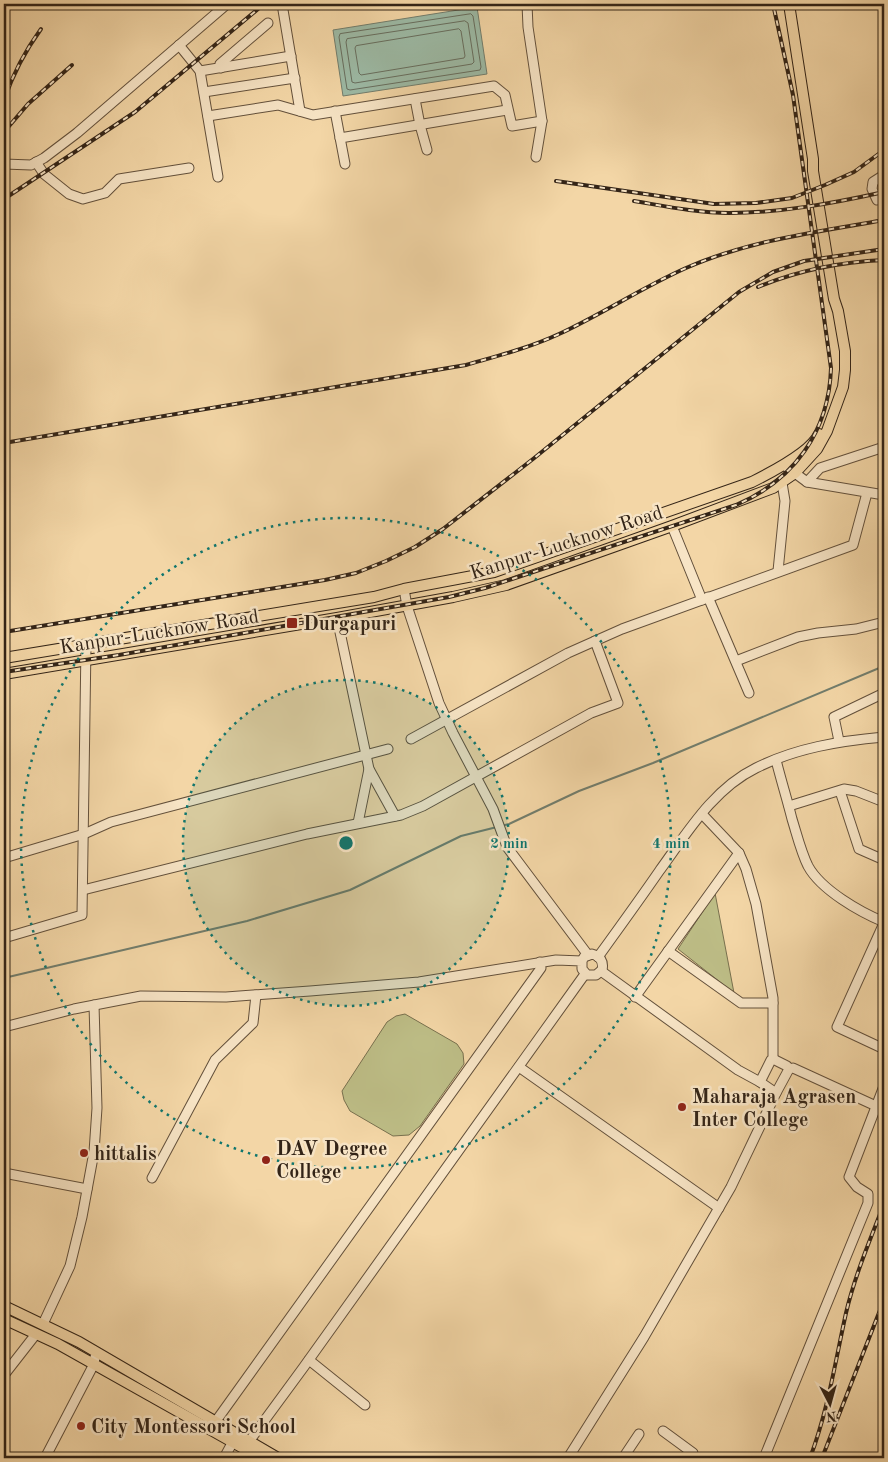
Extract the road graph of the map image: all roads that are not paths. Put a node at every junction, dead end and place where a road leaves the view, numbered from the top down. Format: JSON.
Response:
{"nodes":[{"id":1,"x":227,"y":4,"type":"edge"},
{"id":2,"x":282,"y":4,"type":"edge"},
{"id":3,"x":526,"y":4,"type":"edge"},
{"id":4,"x":782,"y":4,"type":"edge"},
{"id":5,"x":789,"y":4,"type":"edge"},
{"id":6,"x":268,"y":23,"type":"dead end"},
{"id":7,"x":179,"y":45,"type":"junction"},
{"id":8,"x":291,"y":56,"type":"junction"},
{"id":9,"x":221,"y":68,"type":"junction"},
{"id":10,"x":200,"y":71,"type":"junction"},
{"id":11,"x":295,"y":78,"type":"junction"},
{"id":12,"x":204,"y":92,"type":"junction"},
{"id":13,"x":415,"y":99,"type":"junction"},
{"id":14,"x":507,"y":110,"type":"junction"},
{"id":15,"x":300,"y":111,"type":"junction"},
{"id":16,"x":335,"y":111,"type":"junction"},
{"id":17,"x":208,"y":116,"type":"junction"},
{"id":18,"x":542,"y":121,"type":"junction"},
{"id":19,"x":420,"y":125,"type":"junction"},
{"id":20,"x":340,"y":138,"type":"junction"},
{"id":21,"x":427,"y":150,"type":"dead end"},
{"id":22,"x":536,"y":157,"type":"dead end"},
{"id":23,"x":36,"y":162,"type":"junction"},
{"id":24,"x":4,"y":164,"type":"edge"},
{"id":25,"x":345,"y":164,"type":"dead end"},
{"id":26,"x":188,"y":168,"type":"dead end"},
{"id":27,"x":813,"y":171,"type":"junction"},
{"id":28,"x":884,"y":175,"type":"edge"},
{"id":29,"x":218,"y":177,"type":"dead end"},
{"id":30,"x":884,"y":197,"type":"edge"},
{"id":31,"x":834,"y":299,"type":"junction"},
{"id":32,"x":884,"y":447,"type":"edge"},
{"id":33,"x":784,"y":464,"type":"junction"},
{"id":34,"x":795,"y":473,"type":"junction"},
{"id":35,"x":807,"y":482,"type":"junction"},
{"id":36,"x":782,"y":483,"type":"junction"},
{"id":37,"x":866,"y":495,"type":"junction"},
{"id":38,"x":884,"y":495,"type":"edge"},
{"id":39,"x":884,"y":501,"type":"edge"},
{"id":40,"x":672,"y":526,"type":"junction"},
{"id":41,"x":778,"y":571,"type":"junction"},
{"id":42,"x":404,"y":589,"type":"junction"},
{"id":43,"x":705,"y":599,"type":"junction"},
{"id":44,"x":408,"y":606,"type":"junction"},
{"id":45,"x":337,"y":618,"type":"junction"},
{"id":46,"x":884,"y":622,"type":"edge"},
{"id":47,"x":595,"y":641,"type":"junction"},
{"id":48,"x":86,"y":645,"type":"junction"},
{"id":49,"x":4,"y":658,"type":"edge"},
{"id":50,"x":86,"y":661,"type":"junction"},
{"id":51,"x":736,"y":662,"type":"junction"},
{"id":52,"x":4,"y":674,"type":"edge"},
{"id":53,"x":749,"y":692,"type":"dead end"},
{"id":54,"x":884,"y":693,"type":"edge"},
{"id":55,"x":446,"y":719,"type":"junction"},
{"id":56,"x":884,"y":737,"type":"edge"},
{"id":57,"x":411,"y":739,"type":"dead end"},
{"id":58,"x":839,"y":741,"type":"junction"},
{"id":59,"x":388,"y":749,"type":"dead end"},
{"id":60,"x":366,"y":755,"type":"junction"},
{"id":61,"x":776,"y":760,"type":"junction"},
{"id":62,"x":369,"y":769,"type":"junction"},
{"id":63,"x":476,"y":776,"type":"junction"},
{"id":64,"x":840,"y":791,"type":"junction"},
{"id":65,"x":884,"y":802,"type":"edge"},
{"id":66,"x":789,"y":806,"type":"junction"},
{"id":67,"x":702,"y":814,"type":"junction"},
{"id":68,"x":395,"y":816,"type":"junction"},
{"id":69,"x":358,"y":824,"type":"junction"},
{"id":70,"x":84,"y":834,"type":"junction"},
{"id":71,"x":739,"y":853,"type":"junction"},
{"id":72,"x":4,"y":858,"type":"edge"},
{"id":73,"x":884,"y":860,"type":"edge"},
{"id":74,"x":83,"y":890,"type":"junction"},
{"id":75,"x":884,"y":923,"type":"edge"},
{"id":76,"x":4,"y":938,"type":"edge"},
{"id":77,"x":668,"y":951,"type":"junction"},
{"id":78,"x":598,"y":957,"type":"junction"},
{"id":79,"x":585,"y":958,"type":"junction"},
{"id":80,"x":540,"y":962,"type":"junction"},
{"id":81,"x":601,"y":971,"type":"junction"},
{"id":82,"x":585,"y":974,"type":"junction"},
{"id":83,"x":256,"y":995,"type":"junction"},
{"id":84,"x":635,"y":997,"type":"junction"},
{"id":85,"x":773,"y":1003,"type":"junction"},
{"id":86,"x":94,"y":1005,"type":"junction"},
{"id":87,"x":4,"y":1027,"type":"edge"},
{"id":88,"x":884,"y":1049,"type":"edge"},
{"id":89,"x":773,"y":1059,"type":"junction"},
{"id":90,"x":518,"y":1067,"type":"junction"},
{"id":91,"x":790,"y":1069,"type":"junction"},
{"id":92,"x":760,"y":1082,"type":"junction"},
{"id":93,"x":884,"y":1086,"type":"edge"},
{"id":94,"x":776,"y":1093,"type":"junction"},
{"id":95,"x":876,"y":1106,"type":"junction"},
{"id":96,"x":4,"y":1173,"type":"edge"},
{"id":97,"x":152,"y":1178,"type":"dead end"},
{"id":98,"x":87,"y":1189,"type":"junction"},
{"id":99,"x":719,"y":1208,"type":"junction"},
{"id":100,"x":4,"y":1306,"type":"edge"},
{"id":101,"x":4,"y":1312,"type":"edge"},
{"id":102,"x":4,"y":1319,"type":"edge"},
{"id":103,"x":39,"y":1329,"type":"junction"},
{"id":104,"x":51,"y":1335,"type":"junction"},
{"id":105,"x":67,"y":1336,"type":"junction"},
{"id":106,"x":61,"y":1346,"type":"junction"},
{"id":107,"x":97,"y":1352,"type":"junction"},
{"id":108,"x":309,"y":1360,"type":"junction"},
{"id":109,"x":94,"y":1364,"type":"junction"},
{"id":110,"x":4,"y":1376,"type":"edge"},
{"id":111,"x":365,"y":1405,"type":"dead end"},
{"id":112,"x":216,"y":1421,"type":"junction"},
{"id":113,"x":663,"y":1431,"type":"dead end"},
{"id":114,"x":639,"y":1434,"type":"dead end"},
{"id":115,"x":235,"y":1438,"type":"junction"},
{"id":116,"x":246,"y":1445,"type":"junction"},
{"id":117,"x":45,"y":1458,"type":"edge"},
{"id":118,"x":224,"y":1458,"type":"edge"},
{"id":119,"x":261,"y":1458,"type":"edge"},
{"id":120,"x":278,"y":1458,"type":"edge"},
{"id":121,"x":568,"y":1458,"type":"edge"},
{"id":122,"x":623,"y":1458,"type":"edge"},
{"id":123,"x":689,"y":1458,"type":"edge"},
{"id":124,"x":764,"y":1458,"type":"edge"}],
"edges":[{"from":1,"to":7,"type":"street"},
{"from":2,"to":8,"type":"street"},
{"from":3,"to":18,"type":"street"},
{"from":4,"to":27,"type":"main road"},
{"from":5,"to":27,"type":"main road"},
{"from":6,"to":9,"type":"street"},
{"from":7,"to":10,"type":"street"},
{"from":7,"to":23,"type":"street"},
{"from":8,"to":9,"type":"street"},
{"from":8,"to":11,"type":"street"},
{"from":9,"to":10,"type":"street"},
{"from":10,"to":12,"type":"street"},
{"from":11,"to":12,"type":"street"},
{"from":11,"to":15,"type":"street"},
{"from":12,"to":17,"type":"street"},
{"from":13,"to":14,"type":"street"},
{"from":13,"to":16,"type":"street"},
{"from":13,"to":19,"type":"street"},
{"from":14,"to":18,"type":"street"},
{"from":14,"to":19,"type":"street"},
{"from":15,"to":16,"type":"street"},
{"from":15,"to":17,"type":"street"},
{"from":16,"to":20,"type":"street"},
{"from":17,"to":29,"type":"street"},
{"from":18,"to":22,"type":"street"},
{"from":19,"to":20,"type":"street"},
{"from":19,"to":21,"type":"street"},
{"from":20,"to":25,"type":"street"},
{"from":23,"to":24,"type":"street"},
{"from":23,"to":26,"type":"street"},
{"from":27,"to":31,"type":"main road","name":"Kanpur-Lucknow Road"},
{"from":28,"to":30,"type":"street"},
{"from":31,"to":33,"type":"main road","name":"Kanpur-Lucknow Road"},
{"from":31,"to":34,"type":"main road","name":"Kanpur-Lucknow Road"},
{"from":32,"to":35,"type":"street"},
{"from":33,"to":34,"type":"street"},
{"from":33,"to":42,"type":"main road","name":"Kanpur-Lucknow Road"},
{"from":34,"to":35,"type":"street"},
{"from":34,"to":36,"type":"main road","name":"Kanpur-Lucknow Road"},
{"from":35,"to":37,"type":"street"},
{"from":36,"to":40,"type":"main road","name":"Kanpur-Lucknow Road"},
{"from":36,"to":41,"type":"street"},
{"from":37,"to":38,"type":"street"},
{"from":37,"to":39,"type":"street"},
{"from":37,"to":41,"type":"street"},
{"from":40,"to":43,"type":"street"},
{"from":40,"to":44,"type":"main road","name":"Kanpur-Lucknow Road"},
{"from":41,"to":43,"type":"street"},
{"from":42,"to":44,"type":"street"},
{"from":42,"to":48,"type":"main road","name":"Kanpur-Lucknow Road"},
{"from":43,"to":47,"type":"street"},
{"from":43,"to":51,"type":"street"},
{"from":44,"to":45,"type":"main road","name":"Kanpur-Lucknow Road"},
{"from":44,"to":55,"type":"street"},
{"from":45,"to":50,"type":"main road","name":"Kanpur-Lucknow Road"},
{"from":45,"to":60,"type":"street"},
{"from":46,"to":51,"type":"street"},
{"from":47,"to":55,"type":"street"},
{"from":47,"to":63,"type":"street"},
{"from":48,"to":49,"type":"main road","name":"Kanpur-Lucknow Road"},
{"from":48,"to":50,"type":"street"},
{"from":50,"to":52,"type":"main road","name":"Kanpur-Lucknow Road"},
{"from":50,"to":70,"type":"street"},
{"from":51,"to":53,"type":"street"},
{"from":54,"to":58,"type":"street"},
{"from":55,"to":57,"type":"street"},
{"from":55,"to":63,"type":"street"},
{"from":56,"to":58,"type":"street"},
{"from":58,"to":61,"type":"street"},
{"from":59,"to":60,"type":"street"},
{"from":60,"to":62,"type":"street"},
{"from":60,"to":70,"type":"street"},
{"from":61,"to":66,"type":"street"},
{"from":61,"to":67,"type":"street"},
{"from":62,"to":68,"type":"street"},
{"from":62,"to":69,"type":"street"},
{"from":63,"to":68,"type":"street"},
{"from":63,"to":79,"type":"street"},
{"from":64,"to":65,"type":"street"},
{"from":64,"to":66,"type":"street"},
{"from":64,"to":73,"type":"street"},
{"from":66,"to":75,"type":"street"},
{"from":67,"to":71,"type":"street"},
{"from":67,"to":78,"type":"street"},
{"from":68,"to":69,"type":"street"},
{"from":69,"to":74,"type":"street"},
{"from":70,"to":72,"type":"street"},
{"from":70,"to":74,"type":"street"},
{"from":71,"to":77,"type":"street"},
{"from":71,"to":85,"type":"street"},
{"from":74,"to":76,"type":"street"},
{"from":75,"to":88,"type":"street"},
{"from":77,"to":84,"type":"street"},
{"from":77,"to":85,"type":"street"},
{"from":78,"to":79,"type":"street"},
{"from":78,"to":81,"type":"street"},
{"from":79,"to":80,"type":"street"},
{"from":79,"to":82,"type":"street"},
{"from":80,"to":83,"type":"street"},
{"from":80,"to":112,"type":"street"},
{"from":81,"to":82,"type":"street"},
{"from":81,"to":84,"type":"street"},
{"from":82,"to":90,"type":"street"},
{"from":83,"to":86,"type":"street"},
{"from":83,"to":97,"type":"street"},
{"from":84,"to":92,"type":"street"},
{"from":85,"to":89,"type":"street"},
{"from":86,"to":87,"type":"street"},
{"from":86,"to":98,"type":"street"},
{"from":89,"to":91,"type":"street"},
{"from":89,"to":92,"type":"street"},
{"from":90,"to":99,"type":"street"},
{"from":90,"to":108,"type":"street"},
{"from":91,"to":94,"type":"street"},
{"from":91,"to":95,"type":"street"},
{"from":92,"to":94,"type":"street"},
{"from":93,"to":95,"type":"street"},
{"from":94,"to":99,"type":"street"},
{"from":95,"to":124,"type":"street"},
{"from":96,"to":98,"type":"street"},
{"from":98,"to":103,"type":"street"},
{"from":99,"to":121,"type":"street"},
{"from":100,"to":103,"type":"main road"},
{"from":101,"to":103,"type":"main road"},
{"from":102,"to":103,"type":"main road"},
{"from":103,"to":104,"type":"main road"},
{"from":103,"to":105,"type":"main road"},
{"from":103,"to":106,"type":"main road"},
{"from":103,"to":110,"type":"street"},
{"from":104,"to":105,"type":"main road"},
{"from":104,"to":106,"type":"main road"},
{"from":105,"to":107,"type":"main road"},
{"from":106,"to":109,"type":"main road"},
{"from":107,"to":109,"type":"street"},
{"from":107,"to":112,"type":"main road"},
{"from":108,"to":111,"type":"street"},
{"from":108,"to":116,"type":"street"},
{"from":109,"to":115,"type":"main road"},
{"from":109,"to":117,"type":"street"},
{"from":112,"to":115,"type":"main road"},
{"from":113,"to":123,"type":"street"},
{"from":114,"to":122,"type":"street"},
{"from":115,"to":116,"type":"main road"},
{"from":115,"to":118,"type":"street"},
{"from":116,"to":119,"type":"main road"},
{"from":116,"to":120,"type":"main road"}]}
